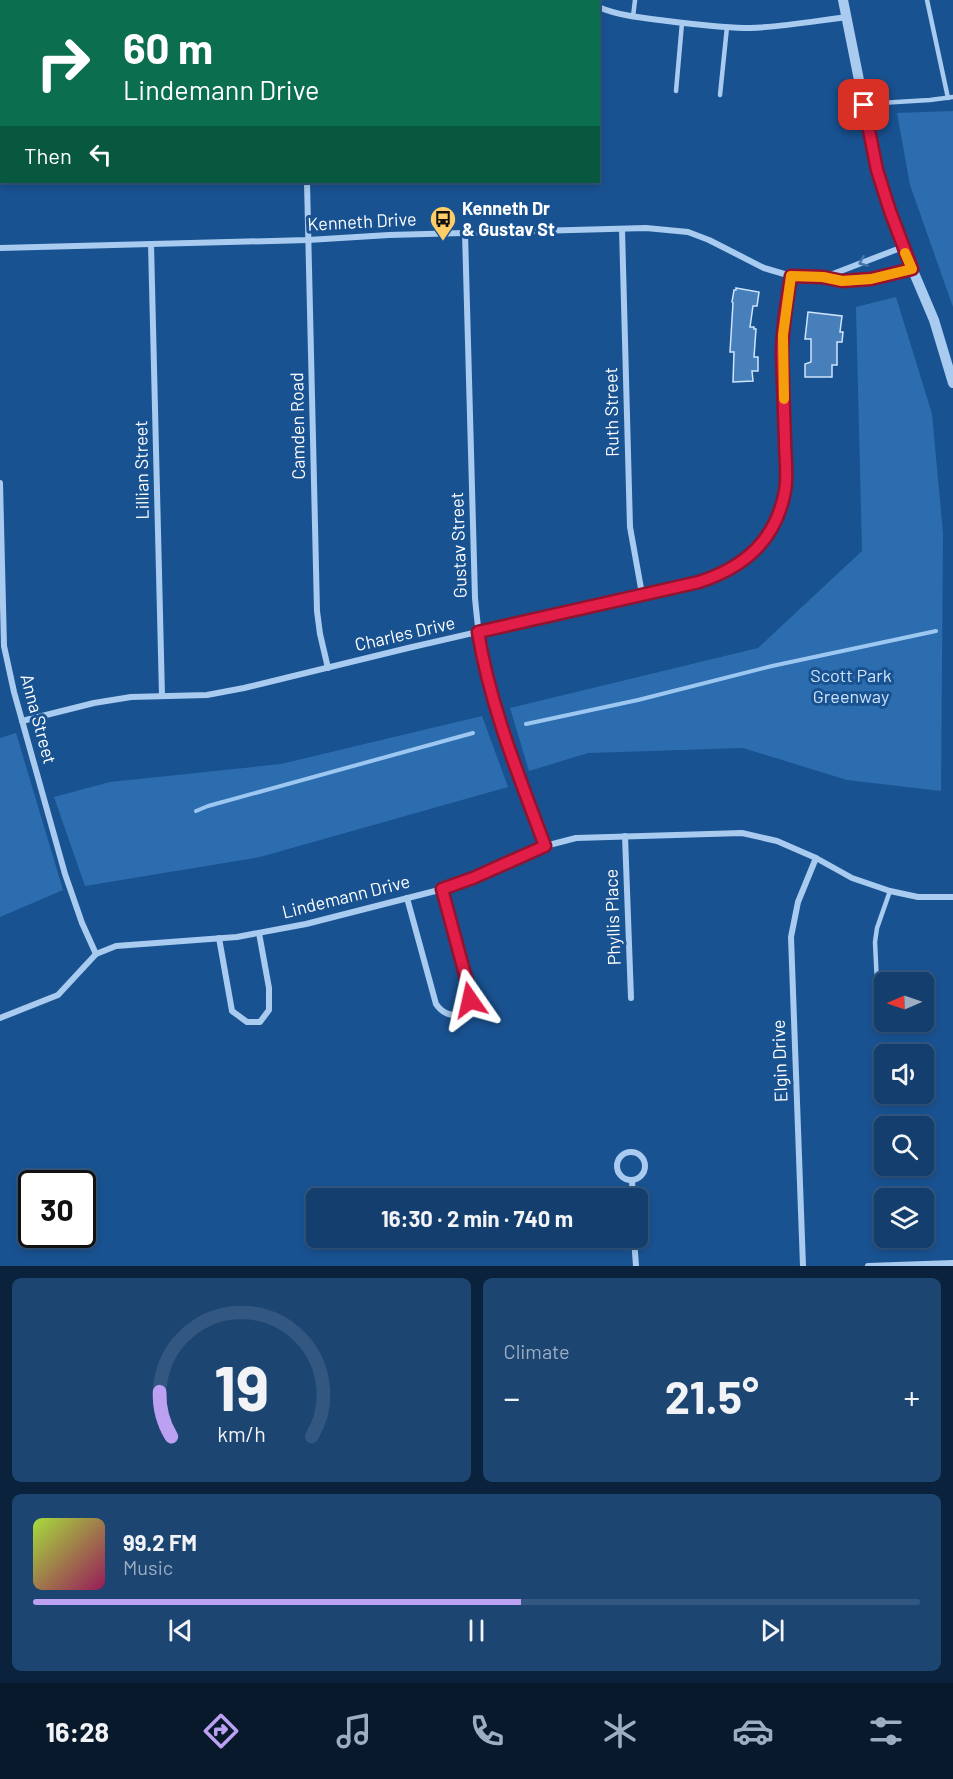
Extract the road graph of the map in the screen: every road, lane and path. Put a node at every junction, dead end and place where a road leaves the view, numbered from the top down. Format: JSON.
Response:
{"nodes":[{"id":1,"x":635,"y":0,"type":"edge"},
{"id":2,"x":843,"y":0,"type":"edge"},
{"id":3,"x":927,"y":0,"type":"edge"},
{"id":4,"x":600,"y":8,"type":"edge"},
{"id":5,"x":633,"y":17,"type":"junction"},
{"id":6,"x":847,"y":17,"type":"junction"},
{"id":7,"x":682,"y":23,"type":"junction"},
{"id":8,"x":727,"y":27,"type":"junction"},
{"id":9,"x":676,"y":91,"type":"dead end"},
{"id":10,"x":720,"y":94,"type":"dead end"},
{"id":11,"x":950,"y":97,"type":"edge"},
{"id":12,"x":864,"y":105,"type":"junction"},
{"id":13,"x":307,"y":183,"type":"edge"},
{"id":14,"x":622,"y":229,"type":"junction"},
{"id":15,"x":465,"y":233,"type":"junction"},
{"id":16,"x":308,"y":240,"type":"junction"},
{"id":17,"x":151,"y":244,"type":"junction"},
{"id":18,"x":903,"y":247,"type":"junction"},
{"id":19,"x":0,"y":248,"type":"edge"},
{"id":20,"x":912,"y":269,"type":"junction"},
{"id":21,"x":791,"y":276,"type":"junction"},
{"id":22,"x":823,"y":277,"type":"junction"},
{"id":23,"x":953,"y":382,"type":"edge"},
{"id":24,"x":0,"y":483,"type":"edge"},
{"id":25,"x":0,"y":522,"type":"edge"},
{"id":26,"x":642,"y":594,"type":"junction"},
{"id":27,"x":478,"y":632,"type":"junction"},
{"id":28,"x":328,"y":668,"type":"junction"},
{"id":29,"x":162,"y":696,"type":"junction"},
{"id":30,"x":22,"y":721,"type":"junction"},
{"id":31,"x":625,"y":836,"type":"junction"},
{"id":32,"x":545,"y":846,"type":"junction"},
{"id":33,"x":816,"y":858,"type":"junction"},
{"id":34,"x":442,"y":889,"type":"junction"},
{"id":35,"x":890,"y":891,"type":"junction"},
{"id":36,"x":953,"y":897,"type":"edge"},
{"id":37,"x":407,"y":898,"type":"junction"},
{"id":38,"x":259,"y":933,"type":"junction"},
{"id":39,"x":219,"y":938,"type":"junction"},
{"id":40,"x":96,"y":954,"type":"junction"},
{"id":41,"x":876,"y":972,"type":"edge"},
{"id":42,"x":631,"y":998,"type":"dead end"},
{"id":43,"x":0,"y":1018,"type":"edge"},
{"id":44,"x":632,"y":1181,"type":"junction"},
{"id":45,"x":632,"y":1188,"type":"edge"},
{"id":46,"x":635,"y":1248,"type":"edge"},
{"id":47,"x":953,"y":1263,"type":"edge"},
{"id":48,"x":636,"y":1266,"type":"edge"},
{"id":49,"x":803,"y":1266,"type":"edge"},
{"id":50,"x":868,"y":1266,"type":"edge"}],
"edges":[{"from":1,"to":5,"type":"lane"},
{"from":2,"to":6,"type":"street"},
{"from":3,"to":11,"type":"lane"},
{"from":4,"to":5,"type":"street"},
{"from":5,"to":7,"type":"street"},
{"from":6,"to":8,"type":"street"},
{"from":6,"to":12,"type":"street"},
{"from":7,"to":8,"type":"street"},
{"from":7,"to":9,"type":"lane"},
{"from":8,"to":10,"type":"lane"},
{"from":11,"to":12,"type":"lane"},
{"from":12,"to":18,"type":"street"},
{"from":13,"to":16,"type":"street","name":"Camden Road"},
{"from":14,"to":15,"type":"street","name":"Kenneth Drive"},
{"from":14,"to":21,"type":"street","name":"Kenneth Drive"},
{"from":14,"to":26,"type":"street","name":"Ruth Street"},
{"from":15,"to":16,"type":"street","name":"Kenneth Drive"},
{"from":15,"to":27,"type":"street","name":"Gustav Street"},
{"from":16,"to":17,"type":"street","name":"Kenneth Drive"},
{"from":16,"to":28,"type":"street","name":"Camden Road"},
{"from":17,"to":19,"type":"street","name":"Kenneth Drive"},
{"from":17,"to":29,"type":"street","name":"Lillian Street"},
{"from":18,"to":20,"type":"street"},
{"from":18,"to":22,"type":"street","name":"Kenneth Drive","one_way":true},
{"from":20,"to":22,"type":"street","name":"Kenneth Drive"},
{"from":20,"to":23,"type":"street"},
{"from":21,"to":22,"type":"street","name":"Kenneth Drive"},
{"from":21,"to":26,"type":"street","name":"Charles Drive"},
{"from":24,"to":25,"type":"street","name":"Anna Street"},
{"from":25,"to":30,"type":"street","name":"Anna Street"},
{"from":26,"to":27,"type":"street","name":"Charles Drive"},
{"from":27,"to":28,"type":"street","name":"Charles Drive"},
{"from":27,"to":32,"type":"street","name":"Gustav Street"},
{"from":28,"to":29,"type":"street","name":"Charles Drive"},
{"from":29,"to":30,"type":"street","name":"Charles Drive"},
{"from":30,"to":40,"type":"street","name":"Anna Street"},
{"from":31,"to":32,"type":"street","name":"Lindemann Drive"},
{"from":31,"to":33,"type":"street","name":"Lindemann Drive"},
{"from":31,"to":42,"type":"street","name":"Phyllis Place"},
{"from":32,"to":34,"type":"street","name":"Lindemann Drive"},
{"from":33,"to":35,"type":"street","name":"Lindemann Drive"},
{"from":33,"to":49,"type":"street","name":"Elgin Drive"},
{"from":34,"to":37,"type":"street","name":"Lindemann Drive"},
{"from":34,"to":37,"type":"street"},
{"from":35,"to":36,"type":"street","name":"Lindemann Drive"},
{"from":35,"to":41,"type":"lane"},
{"from":37,"to":38,"type":"street","name":"Lindemann Drive"},
{"from":38,"to":39,"type":"street","name":"Lindemann Drive"},
{"from":38,"to":39,"type":"street"},
{"from":39,"to":40,"type":"street","name":"Lindemann Drive"},
{"from":40,"to":43,"type":"street"},
{"from":44,"to":44,"type":"street"},
{"from":44,"to":45,"type":"street"},
{"from":46,"to":48,"type":"street"},
{"from":47,"to":50,"type":"street"}]}
